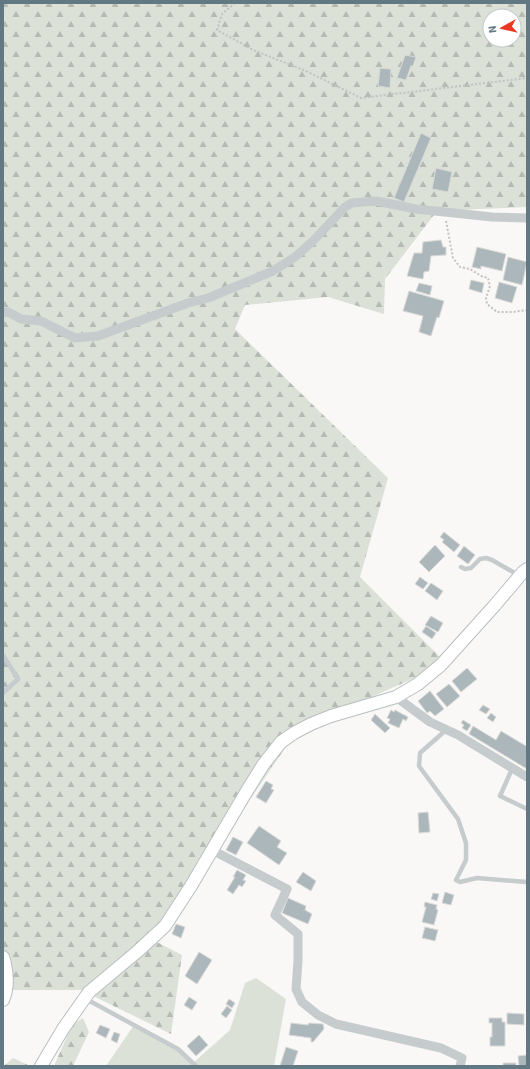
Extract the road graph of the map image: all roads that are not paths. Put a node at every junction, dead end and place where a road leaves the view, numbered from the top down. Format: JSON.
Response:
{"nodes":[{"id":1,"x":527,"y":218,"type":"edge"},
{"id":2,"x":3,"y":313,"type":"edge"},
{"id":3,"x":461,"y":567,"type":"dead end"},
{"id":4,"x":523,"y":573,"type":"edge"},
{"id":5,"x":3,"y":655,"type":"edge"},
{"id":6,"x":3,"y":693,"type":"edge"},
{"id":7,"x":396,"y":697,"type":"junction"},
{"id":8,"x":446,"y":730,"type":"junction"},
{"id":9,"x":512,"y":769,"type":"junction"},
{"id":10,"x":527,"y":778,"type":"edge"},
{"id":11,"x":527,"y":810,"type":"edge"},
{"id":12,"x":212,"y":850,"type":"junction"},
{"id":13,"x":527,"y":882,"type":"edge"},
{"id":14,"x":3,"y":957,"type":"edge"},
{"id":15,"x":84,"y":998,"type":"junction"},
{"id":16,"x":3,"y":1000,"type":"edge"},
{"id":17,"x":41,"y":1066,"type":"edge"},
{"id":18,"x":196,"y":1066,"type":"edge"},
{"id":19,"x":460,"y":1066,"type":"edge"}],
"edges":[{"from":1,"to":2,"type":"street"},
{"from":3,"to":4,"type":"lane"},
{"from":4,"to":7,"type":"street"},
{"from":5,"to":6,"type":"lane"},
{"from":7,"to":8,"type":"street"},
{"from":7,"to":12,"type":"street"},
{"from":8,"to":9,"type":"street"},
{"from":8,"to":13,"type":"lane"},
{"from":9,"to":10,"type":"street"},
{"from":9,"to":11,"type":"lane"},
{"from":12,"to":15,"type":"street"},
{"from":12,"to":19,"type":"street"},
{"from":14,"to":16,"type":"street"},
{"from":15,"to":17,"type":"street"},
{"from":15,"to":18,"type":"lane"}]}
